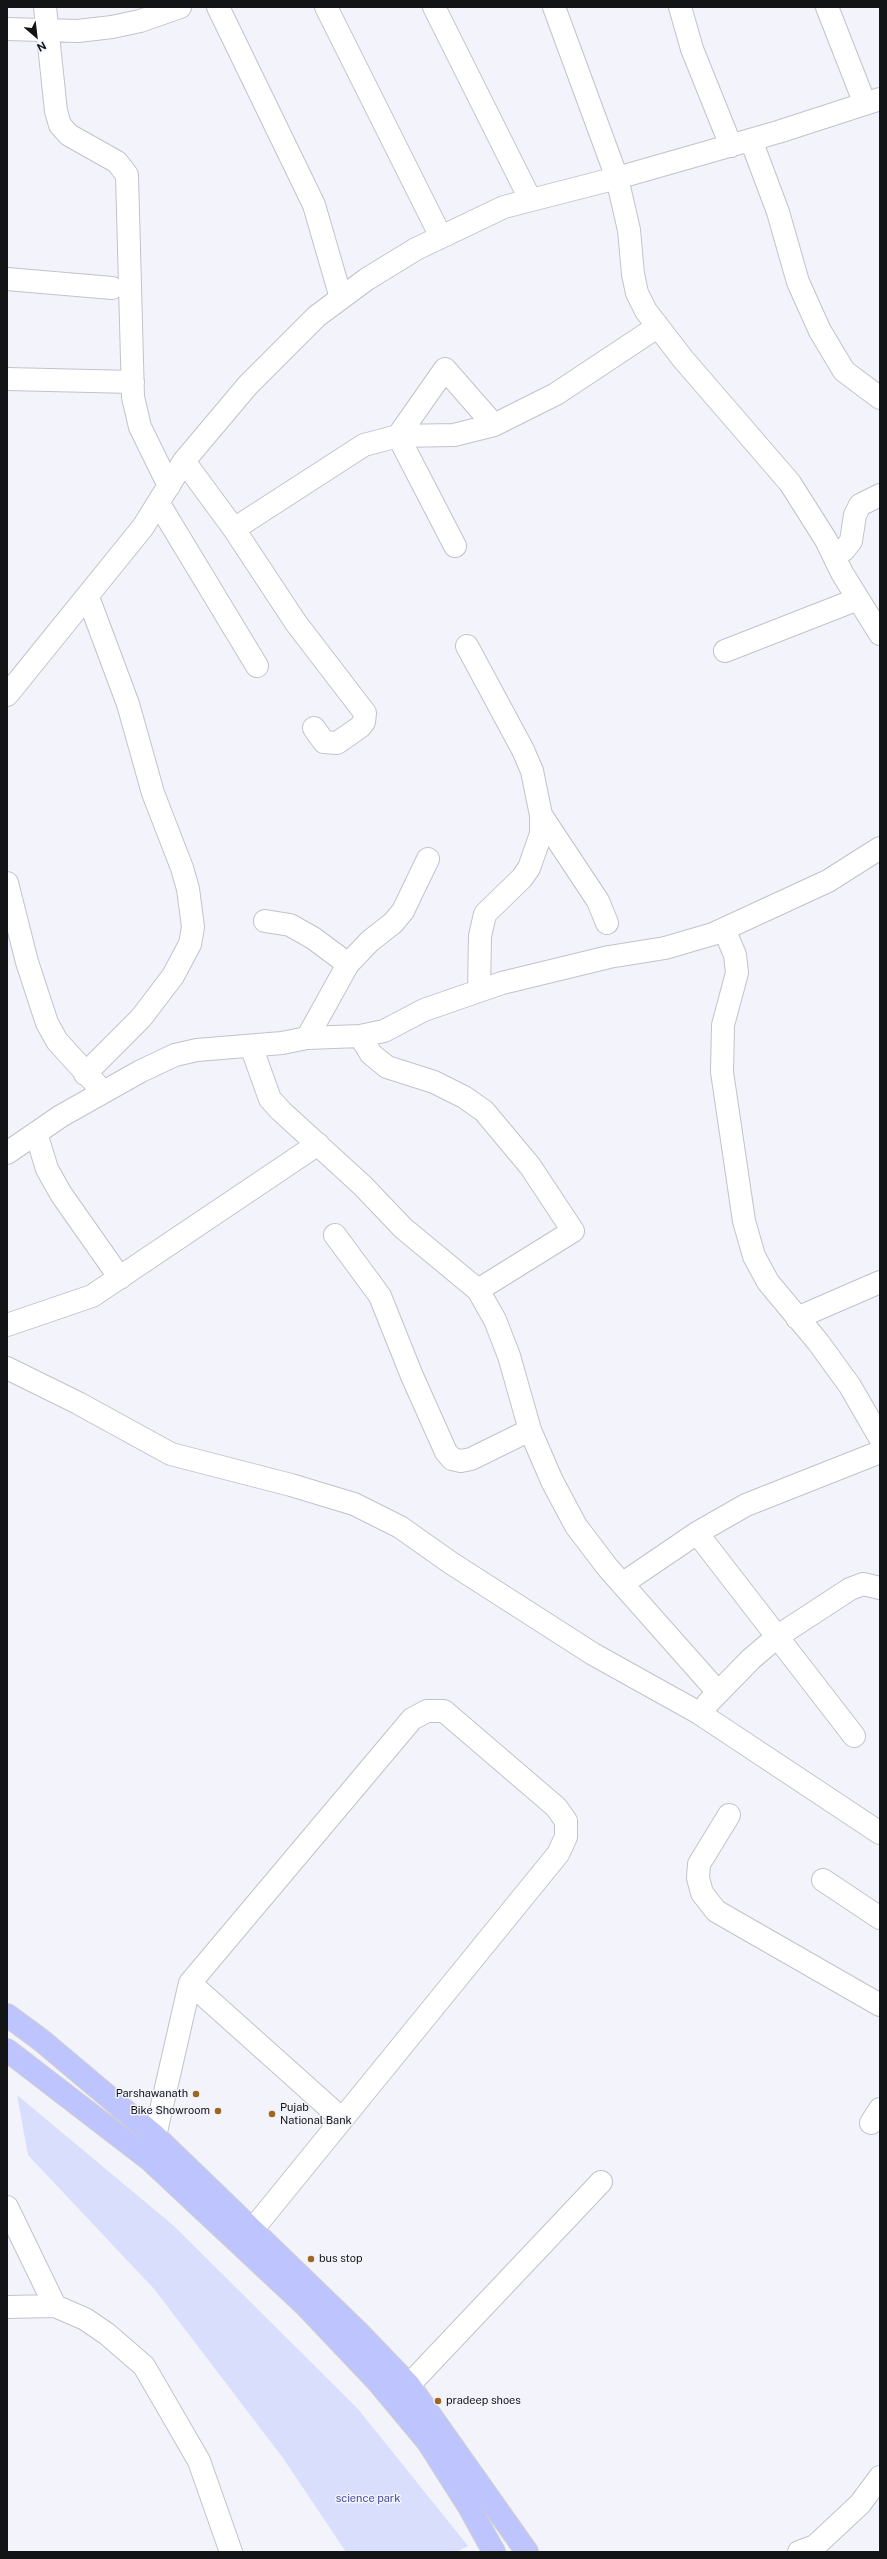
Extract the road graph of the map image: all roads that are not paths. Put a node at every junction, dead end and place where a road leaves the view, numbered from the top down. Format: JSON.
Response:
{"nodes":[{"id":1,"x":45,"y":7,"type":"edge"},
{"id":2,"x":180,"y":7,"type":"edge"},
{"id":3,"x":218,"y":7,"type":"edge"},
{"id":4,"x":326,"y":7,"type":"edge"},
{"id":5,"x":434,"y":7,"type":"edge"},
{"id":6,"x":554,"y":7,"type":"edge"},
{"id":7,"x":680,"y":7,"type":"edge"},
{"id":8,"x":826,"y":7,"type":"edge"},
{"id":9,"x":7,"y":29,"type":"edge"},
{"id":10,"x":47,"y":31,"type":"junction"},
{"id":11,"x":872,"y":101,"type":"edge"},
{"id":12,"x":741,"y":143,"type":"junction"},
{"id":13,"x":618,"y":178,"type":"junction"},
{"id":14,"x":530,"y":199,"type":"junction"},
{"id":15,"x":441,"y":237,"type":"junction"},
{"id":16,"x":7,"y":279,"type":"edge"},
{"id":17,"x":112,"y":288,"type":"dead end"},
{"id":18,"x":341,"y":298,"type":"junction"},
{"id":19,"x":657,"y":327,"type":"junction"},
{"id":20,"x":7,"y":379,"type":"edge"},
{"id":21,"x":133,"y":382,"type":"junction"},
{"id":22,"x":880,"y":398,"type":"edge"},
{"id":23,"x":494,"y":425,"type":"junction"},
{"id":24,"x":398,"y":436,"type":"junction"},
{"id":25,"x":184,"y":462,"type":"junction"},
{"id":26,"x":164,"y":495,"type":"junction"},
{"id":27,"x":880,"y":495,"type":"edge"},
{"id":28,"x":234,"y":529,"type":"junction"},
{"id":29,"x":455,"y":546,"type":"dead end"},
{"id":30,"x":833,"y":554,"type":"junction"},
{"id":31,"x":88,"y":597,"type":"junction"},
{"id":32,"x":858,"y":599,"type":"junction"},
{"id":33,"x":880,"y":634,"type":"edge"},
{"id":34,"x":467,"y":646,"type":"dead end"},
{"id":35,"x":725,"y":651,"type":"dead end"},
{"id":36,"x":257,"y":666,"type":"dead end"},
{"id":37,"x":7,"y":695,"type":"edge"},
{"id":38,"x":314,"y":728,"type":"dead end"},
{"id":39,"x":542,"y":815,"type":"junction"},
{"id":40,"x":880,"y":848,"type":"edge"},
{"id":41,"x":428,"y":859,"type":"dead end"},
{"id":42,"x":7,"y":883,"type":"edge"},
{"id":43,"x":265,"y":921,"type":"dead end"},
{"id":44,"x":608,"y":923,"type":"dead end"},
{"id":45,"x":724,"y":929,"type":"junction"},
{"id":46,"x":348,"y":964,"type":"junction"},
{"id":47,"x":479,"y":990,"type":"junction"},
{"id":48,"x":360,"y":1036,"type":"junction"},
{"id":49,"x":307,"y":1038,"type":"junction"},
{"id":50,"x":251,"y":1046,"type":"junction"},
{"id":51,"x":85,"y":1074,"type":"junction"},
{"id":52,"x":104,"y":1092,"type":"junction"},
{"id":53,"x":36,"y":1133,"type":"junction"},
{"id":54,"x":318,"y":1144,"type":"junction"},
{"id":55,"x":7,"y":1153,"type":"edge"},
{"id":56,"x":335,"y":1235,"type":"dead end"},
{"id":57,"x":120,"y":1278,"type":"junction"},
{"id":58,"x":880,"y":1282,"type":"edge"},
{"id":59,"x":478,"y":1290,"type":"junction"},
{"id":60,"x":797,"y":1318,"type":"junction"},
{"id":61,"x":7,"y":1325,"type":"edge"},
{"id":62,"x":7,"y":1368,"type":"edge"},
{"id":63,"x":530,"y":1430,"type":"junction"},
{"id":64,"x":880,"y":1438,"type":"edge"},
{"id":65,"x":880,"y":1452,"type":"edge"},
{"id":66,"x":697,"y":1533,"type":"junction"},
{"id":67,"x":622,"y":1584,"type":"junction"},
{"id":68,"x":877,"y":1584,"type":"edge"},
{"id":69,"x":778,"y":1636,"type":"junction"},
{"id":70,"x":717,"y":1691,"type":"junction"},
{"id":71,"x":699,"y":1714,"type":"junction"},
{"id":72,"x":854,"y":1736,"type":"dead end"},
{"id":73,"x":729,"y":1815,"type":"dead end"},
{"id":74,"x":880,"y":1833,"type":"edge"},
{"id":75,"x":824,"y":1880,"type":"dead end"},
{"id":76,"x":880,"y":1918,"type":"edge"},
{"id":77,"x":190,"y":1983,"type":"junction"},
{"id":78,"x":880,"y":2005,"type":"edge"},
{"id":79,"x":7,"y":2015,"type":"edge"},
{"id":80,"x":7,"y":2050,"type":"edge"},
{"id":81,"x":342,"y":2119,"type":"junction"},
{"id":82,"x":155,"y":2136,"type":"junction"},
{"id":83,"x":601,"y":2182,"type":"dead end"},
{"id":84,"x":7,"y":2207,"type":"edge"},
{"id":85,"x":253,"y":2229,"type":"junction"},
{"id":86,"x":55,"y":2306,"type":"junction"},
{"id":87,"x":7,"y":2308,"type":"edge"},
{"id":88,"x":409,"y":2385,"type":"junction"},
{"id":89,"x":880,"y":2477,"type":"edge"},
{"id":90,"x":231,"y":2552,"type":"edge"},
{"id":91,"x":494,"y":2552,"type":"edge"},
{"id":92,"x":527,"y":2552,"type":"edge"},
{"id":93,"x":799,"y":2552,"type":"edge"}],
"edges":[{"from":1,"to":10,"type":"street"},
{"from":2,"to":10,"type":"street"},
{"from":3,"to":18,"type":"street"},
{"from":4,"to":15,"type":"street"},
{"from":5,"to":14,"type":"street"},
{"from":6,"to":13,"type":"street"},
{"from":7,"to":12,"type":"street"},
{"from":8,"to":11,"type":"street"},
{"from":9,"to":10,"type":"street"},
{"from":10,"to":21,"type":"street"},
{"from":11,"to":12,"type":"street"},
{"from":12,"to":13,"type":"street"},
{"from":12,"to":22,"type":"street"},
{"from":13,"to":14,"type":"street"},
{"from":13,"to":19,"type":"street"},
{"from":14,"to":15,"type":"street"},
{"from":15,"to":18,"type":"street"},
{"from":16,"to":17,"type":"street"},
{"from":18,"to":25,"type":"street"},
{"from":19,"to":23,"type":"street"},
{"from":19,"to":30,"type":"street"},
{"from":20,"to":21,"type":"street"},
{"from":21,"to":26,"type":"street"},
{"from":23,"to":24,"type":"street"},
{"from":23,"to":24,"type":"street"},
{"from":24,"to":28,"type":"street"},
{"from":24,"to":29,"type":"street"},
{"from":25,"to":26,"type":"street"},
{"from":25,"to":28,"type":"street"},
{"from":26,"to":31,"type":"street"},
{"from":26,"to":36,"type":"street"},
{"from":27,"to":30,"type":"street"},
{"from":28,"to":38,"type":"street"},
{"from":30,"to":32,"type":"street"},
{"from":31,"to":37,"type":"street"},
{"from":31,"to":51,"type":"street"},
{"from":32,"to":33,"type":"street"},
{"from":32,"to":35,"type":"street"},
{"from":34,"to":39,"type":"street"},
{"from":39,"to":44,"type":"street"},
{"from":39,"to":47,"type":"street"},
{"from":40,"to":45,"type":"street"},
{"from":41,"to":46,"type":"street"},
{"from":42,"to":51,"type":"street"},
{"from":43,"to":46,"type":"street"},
{"from":45,"to":47,"type":"street"},
{"from":45,"to":60,"type":"street"},
{"from":46,"to":49,"type":"street"},
{"from":47,"to":48,"type":"street"},
{"from":48,"to":49,"type":"street"},
{"from":48,"to":59,"type":"street"},
{"from":49,"to":50,"type":"street"},
{"from":50,"to":52,"type":"street"},
{"from":50,"to":54,"type":"street"},
{"from":51,"to":52,"type":"street"},
{"from":52,"to":53,"type":"street"},
{"from":53,"to":55,"type":"street"},
{"from":53,"to":57,"type":"street"},
{"from":54,"to":57,"type":"street"},
{"from":54,"to":59,"type":"street"},
{"from":56,"to":63,"type":"street"},
{"from":57,"to":61,"type":"street"},
{"from":58,"to":60,"type":"street"},
{"from":59,"to":63,"type":"street"},
{"from":60,"to":64,"type":"street"},
{"from":62,"to":71,"type":"street"},
{"from":63,"to":67,"type":"street"},
{"from":65,"to":66,"type":"street"},
{"from":66,"to":67,"type":"street"},
{"from":66,"to":69,"type":"street"},
{"from":67,"to":70,"type":"street"},
{"from":68,"to":69,"type":"street"},
{"from":69,"to":70,"type":"street"},
{"from":69,"to":72,"type":"street"},
{"from":70,"to":71,"type":"street"},
{"from":71,"to":74,"type":"street"},
{"from":73,"to":78,"type":"street"},
{"from":75,"to":76,"type":"street"},
{"from":77,"to":81,"type":"street"},
{"from":77,"to":81,"type":"street"},
{"from":77,"to":82,"type":"street"},
{"from":79,"to":82,"type":"main road"},
{"from":80,"to":91,"type":"main road"},
{"from":81,"to":85,"type":"street"},
{"from":82,"to":85,"type":"main road"},
{"from":83,"to":88,"type":"street"},
{"from":84,"to":86,"type":"street"},
{"from":85,"to":88,"type":"main road"},
{"from":86,"to":87,"type":"street"},
{"from":86,"to":90,"type":"street"},
{"from":88,"to":92,"type":"main road"},
{"from":89,"to":93,"type":"street"}]}
